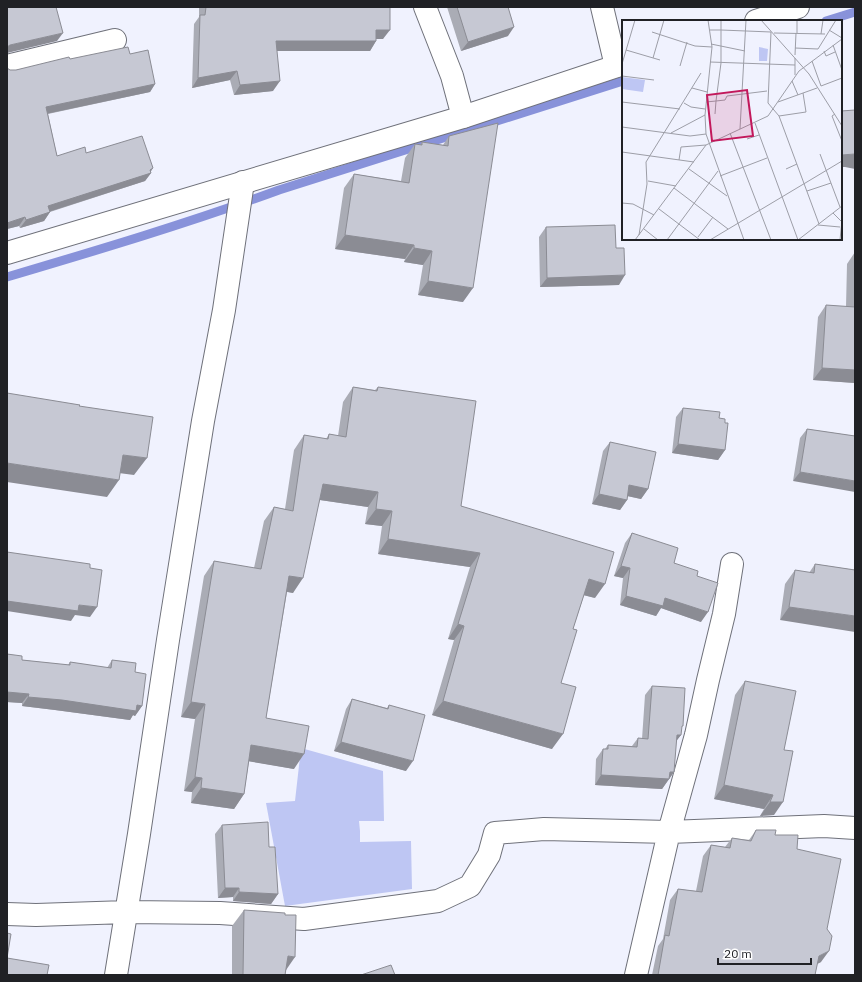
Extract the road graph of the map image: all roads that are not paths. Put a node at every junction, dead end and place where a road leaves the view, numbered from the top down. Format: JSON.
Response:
{"nodes":[{"id":1,"x":425,"y":7,"type":"edge"},
{"id":2,"x":602,"y":7,"type":"edge"},
{"id":3,"x":798,"y":7,"type":"edge"},
{"id":4,"x":762,"y":15,"type":"edge"},
{"id":5,"x":115,"y":40,"type":"dead end"},
{"id":6,"x":620,"y":65,"type":"edge"},
{"id":7,"x":7,"y":66,"type":"edge"},
{"id":8,"x":463,"y":117,"type":"junction"},
{"id":9,"x":243,"y":182,"type":"junction"},
{"id":10,"x":7,"y":253,"type":"edge"},
{"id":11,"x":732,"y":564,"type":"dead end"},
{"id":12,"x":855,"y":828,"type":"edge"},
{"id":13,"x":669,"y":832,"type":"junction"},
{"id":14,"x":127,"y":912,"type":"junction"},
{"id":15,"x":7,"y":914,"type":"edge"},
{"id":16,"x":116,"y":975,"type":"edge"},
{"id":17,"x":636,"y":975,"type":"edge"}],
"edges":[{"from":1,"to":8,"type":"street"},
{"from":2,"to":6,"type":"street"},
{"from":3,"to":4,"type":"street"},
{"from":5,"to":7,"type":"street"},
{"from":6,"to":8,"type":"street"},
{"from":8,"to":9,"type":"street"},
{"from":9,"to":10,"type":"street"},
{"from":9,"to":14,"type":"street"},
{"from":11,"to":13,"type":"street"},
{"from":12,"to":13,"type":"street"},
{"from":13,"to":14,"type":"street"},
{"from":13,"to":17,"type":"street"},
{"from":14,"to":15,"type":"street"},
{"from":14,"to":16,"type":"street"}]}
